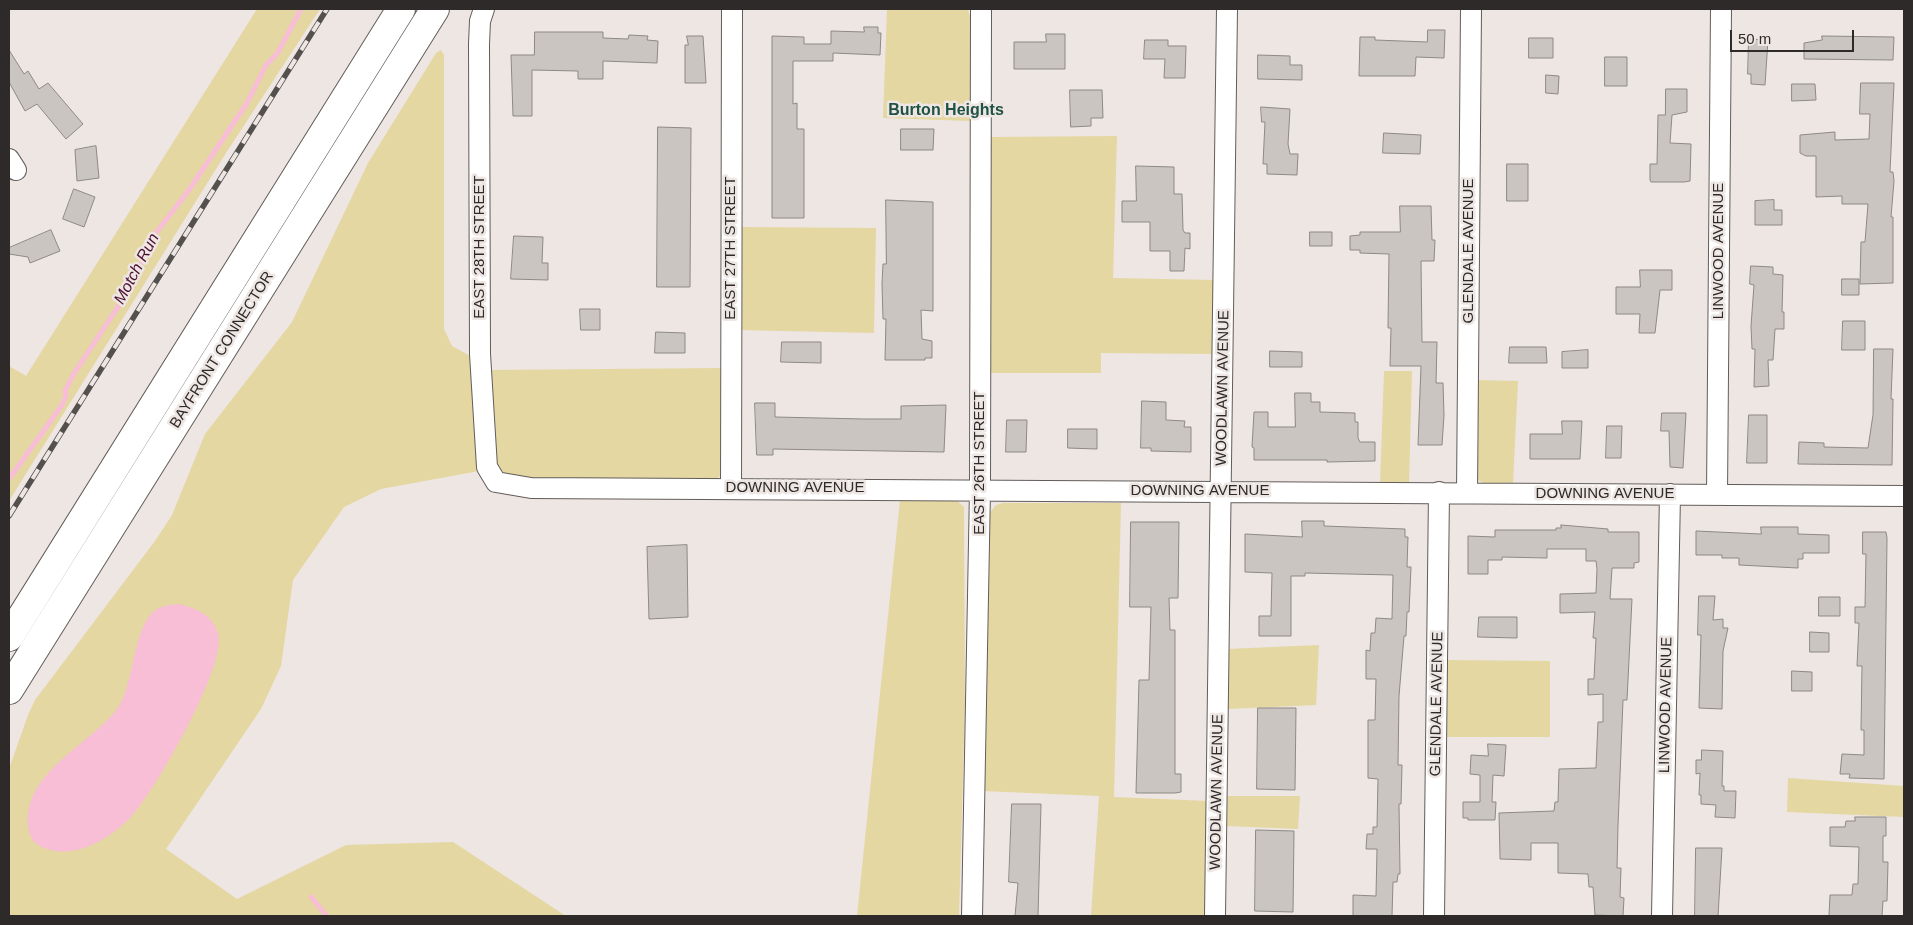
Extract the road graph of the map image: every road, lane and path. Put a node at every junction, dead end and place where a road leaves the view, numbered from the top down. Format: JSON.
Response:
{"nodes":[{"id":1,"x":401,"y":9,"type":"edge"},
{"id":2,"x":435,"y":9,"type":"edge"},
{"id":3,"x":484,"y":9,"type":"edge"},
{"id":4,"x":732,"y":9,"type":"edge"},
{"id":5,"x":981,"y":9,"type":"edge"},
{"id":6,"x":1227,"y":9,"type":"edge"},
{"id":7,"x":1470,"y":9,"type":"edge"},
{"id":8,"x":1721,"y":9,"type":"edge"},
{"id":9,"x":496,"y":482,"type":"joint"},
{"id":10,"x":732,"y":488,"type":"junction"},
{"id":11,"x":980,"y":489,"type":"junction"},
{"id":12,"x":1221,"y":491,"type":"junction"},
{"id":13,"x":1439,"y":492,"type":"junction"},
{"id":14,"x":1468,"y":493,"type":"junction"},
{"id":15,"x":1670,"y":494,"type":"junction"},
{"id":16,"x":1717,"y":494,"type":"junction"},
{"id":17,"x":1904,"y":496,"type":"edge"},
{"id":18,"x":9,"y":637,"type":"edge"},
{"id":19,"x":9,"y":690,"type":"edge"},
{"id":20,"x":972,"y":916,"type":"edge"},
{"id":21,"x":1215,"y":916,"type":"edge"},
{"id":22,"x":1434,"y":916,"type":"edge"},
{"id":23,"x":1662,"y":916,"type":"edge"}],
"edges":[{"from":1,"to":18,"type":"highway","name":"BAYFRONT CONNECTOR"},
{"from":2,"to":19,"type":"highway","name":"BAYFRONT CONNECTOR"},
{"from":3,"to":9,"type":"street","name":"EAST 28TH STREET"},
{"from":4,"to":10,"type":"street","name":"EAST 27TH STREET"},
{"from":5,"to":11,"type":"street","name":"EAST 26TH STREET"},
{"from":6,"to":12,"type":"street","name":"WOODLAWN AVENUE"},
{"from":7,"to":14,"type":"street","name":"GLENDALE AVENUE"},
{"from":8,"to":16,"type":"street","name":"LINWOOD AVENUE"},
{"from":9,"to":10,"type":"street","name":"DOWNING AVENUE"},
{"from":10,"to":11,"type":"street","name":"DOWNING AVENUE"},
{"from":11,"to":12,"type":"street","name":"DOWNING AVENUE"},
{"from":11,"to":20,"type":"street","name":"EAST 26TH STREET"},
{"from":12,"to":13,"type":"street","name":"DOWNING AVENUE"},
{"from":12,"to":21,"type":"street","name":"WOODLAWN AVENUE"},
{"from":13,"to":14,"type":"street","name":"DOWNING AVENUE"},
{"from":13,"to":22,"type":"street","name":"GLENDALE AVENUE"},
{"from":14,"to":15,"type":"street","name":"DOWNING AVENUE"},
{"from":15,"to":16,"type":"street","name":"DOWNING AVENUE"},
{"from":15,"to":23,"type":"street","name":"LINWOOD AVENUE"},
{"from":16,"to":17,"type":"street","name":"DOWNING AVENUE"}]}
